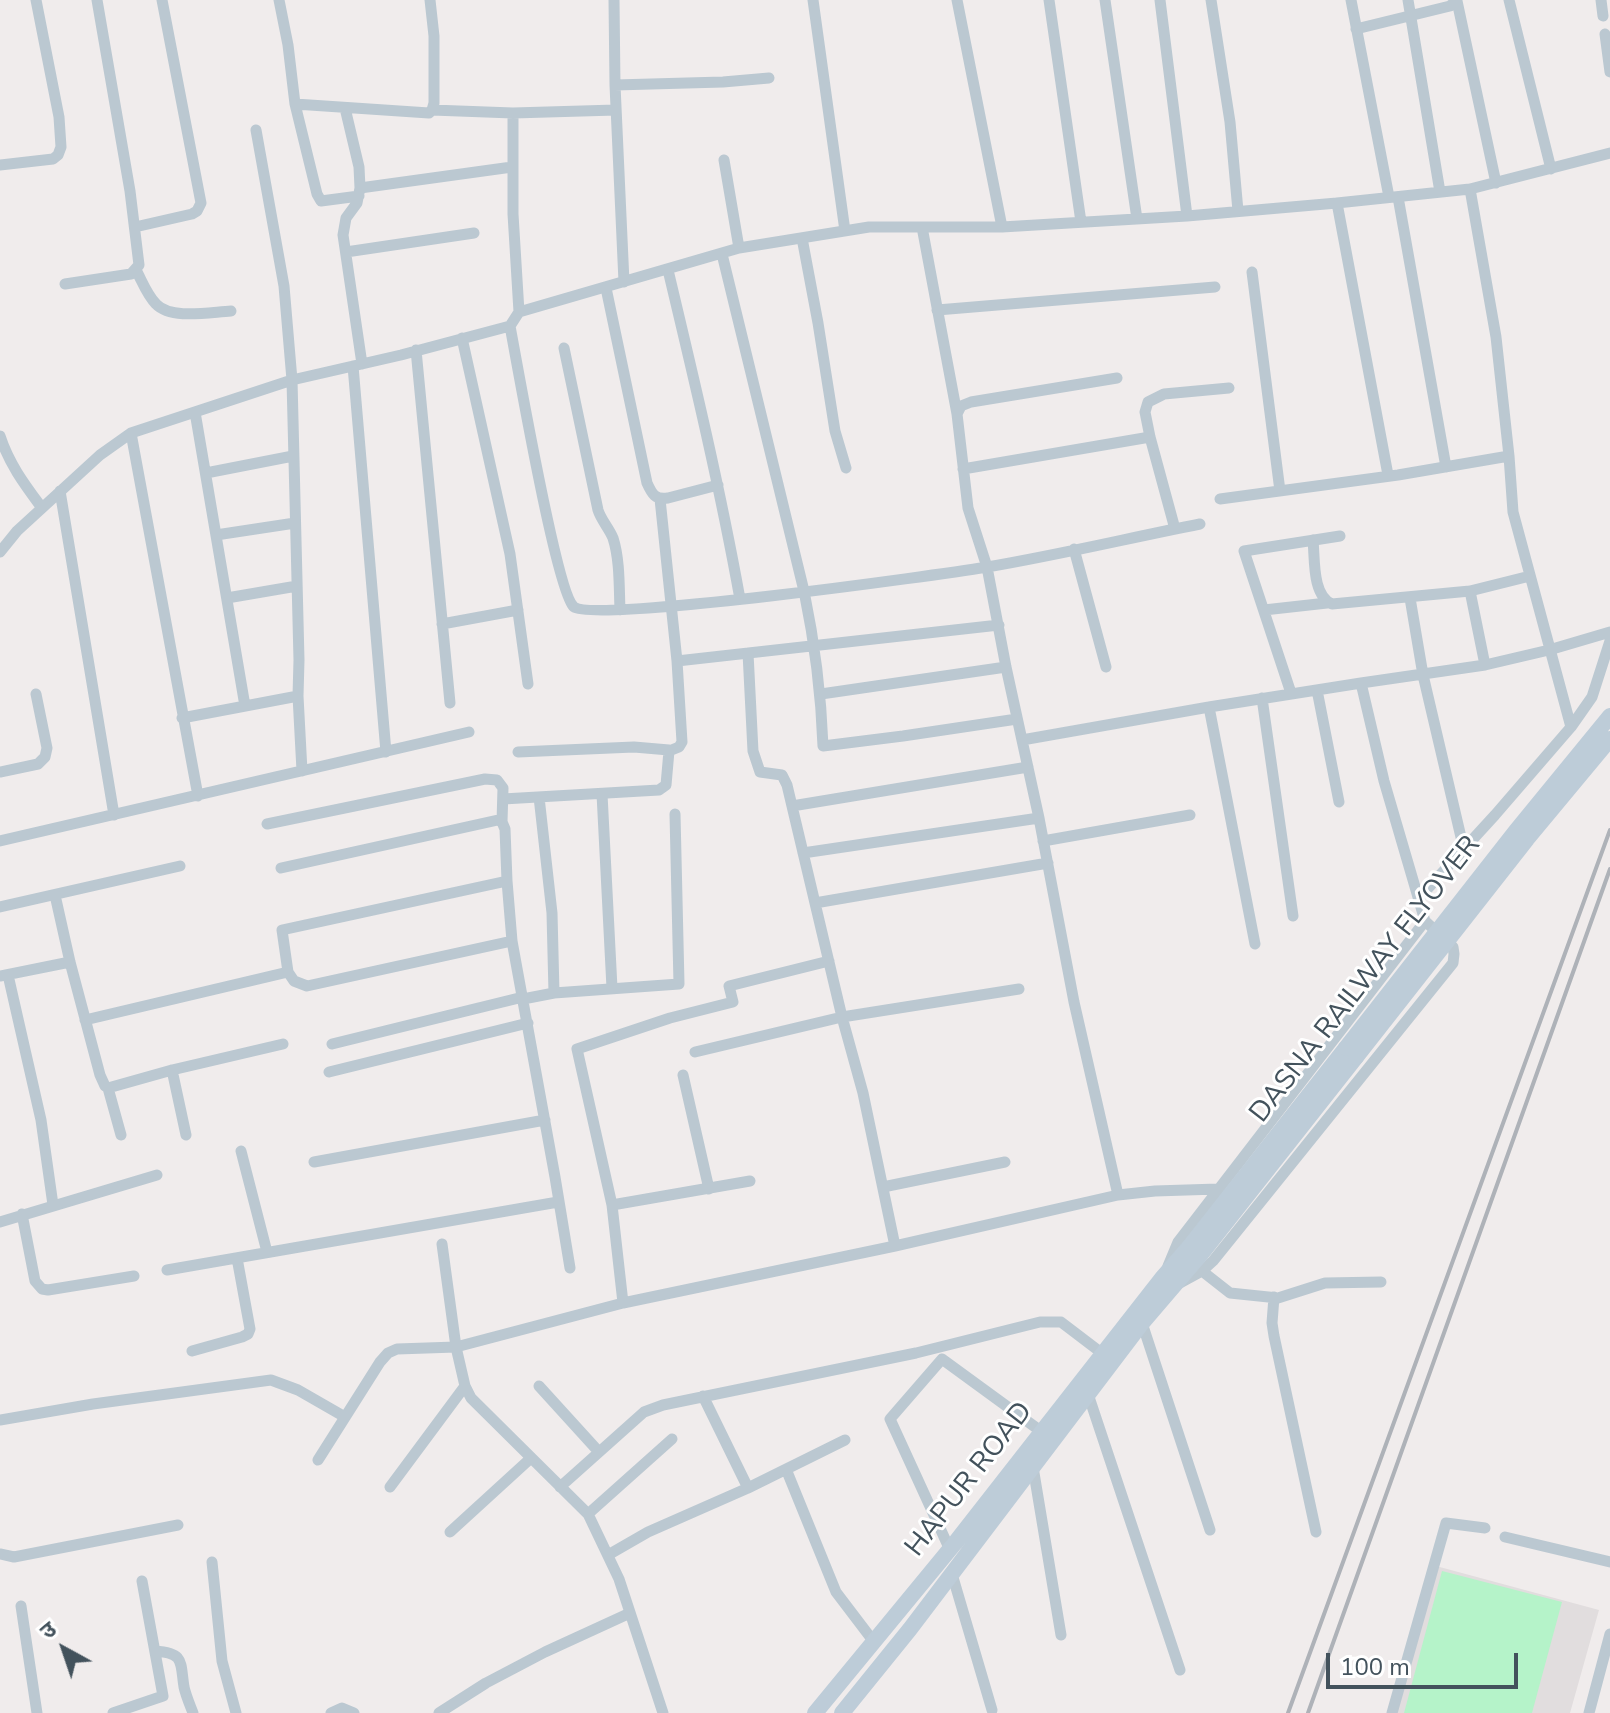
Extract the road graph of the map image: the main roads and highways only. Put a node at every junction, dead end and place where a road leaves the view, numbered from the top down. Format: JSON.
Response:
{"nodes":[{"id":1,"x":1610,"y":716,"type":"edge"},
{"id":2,"x":1610,"y":739,"type":"edge"},
{"id":3,"x":1206,"y":1237,"type":"junction"},
{"id":4,"x":1169,"y":1282,"type":"junction"},
{"id":5,"x":815,"y":1713,"type":"edge"},
{"id":6,"x":842,"y":1713,"type":"edge"}],
"edges":[{"from":1,"to":3,"type":"main road","name":"DASNA RAILWAY FLYOVER","bridge":true},
{"from":2,"to":3,"type":"main road","name":"DASNA RAILWAY FLYOVER","bridge":true},
{"from":3,"to":4,"type":"main road","name":"DASNA RAILWAY FLYOVER"},
{"from":4,"to":5,"type":"main road","name":"HAPUR ROAD"},
{"from":4,"to":6,"type":"main road","name":"HAPUR ROAD"}]}
